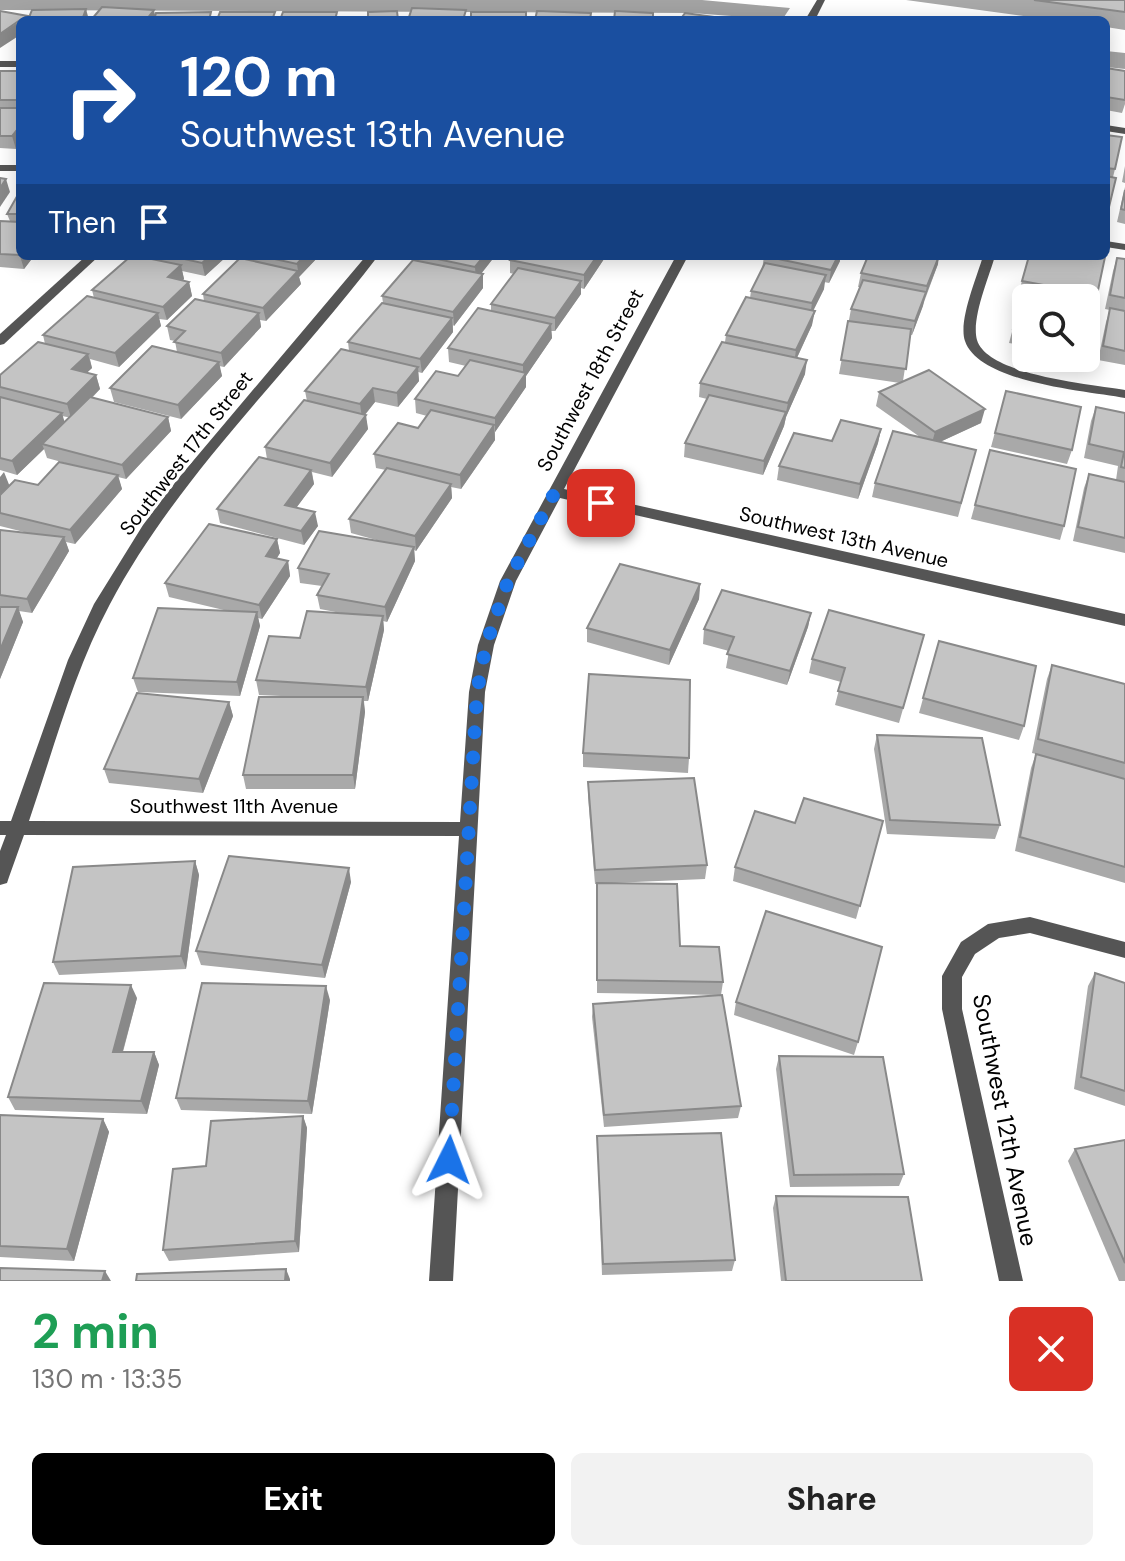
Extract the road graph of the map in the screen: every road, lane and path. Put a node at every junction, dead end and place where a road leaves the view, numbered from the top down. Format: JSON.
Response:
{"nodes":[{"id":1,"x":89,"y":260,"type":"edge"},
{"id":2,"x":369,"y":260,"type":"edge"},
{"id":3,"x":680,"y":260,"type":"edge"},
{"id":4,"x":988,"y":260,"type":"edge"},
{"id":5,"x":0,"y":341,"type":"edge"},
{"id":6,"x":1125,"y":394,"type":"edge"},
{"id":7,"x":555,"y":492,"type":"junction"},
{"id":8,"x":1125,"y":620,"type":"edge"},
{"id":9,"x":8,"y":828,"type":"edge"},
{"id":10,"x":468,"y":829,"type":"junction"},
{"id":11,"x":0,"y":877,"type":"edge"},
{"id":12,"x":1125,"y":950,"type":"edge"},
{"id":13,"x":441,"y":1281,"type":"edge"},
{"id":14,"x":1011,"y":1281,"type":"edge"}],
"edges":[{"from":1,"to":5,"type":"street"},
{"from":2,"to":9,"type":"street","name":"Southwest 17th Street"},
{"from":3,"to":7,"type":"street","name":"Southwest 18th Street"},
{"from":4,"to":6,"type":"street"},
{"from":7,"to":8,"type":"street","name":"Southwest 13th Avenue"},
{"from":7,"to":10,"type":"street","name":"Southwest 18th Street"},
{"from":9,"to":10,"type":"street","name":"Southwest 11th Avenue"},
{"from":9,"to":11,"type":"street","name":"Southwest 17th Street"},
{"from":10,"to":13,"type":"street","name":"Southwest 18th Street"},
{"from":12,"to":14,"type":"street","name":"Southwest 12th Avenue"}]}
